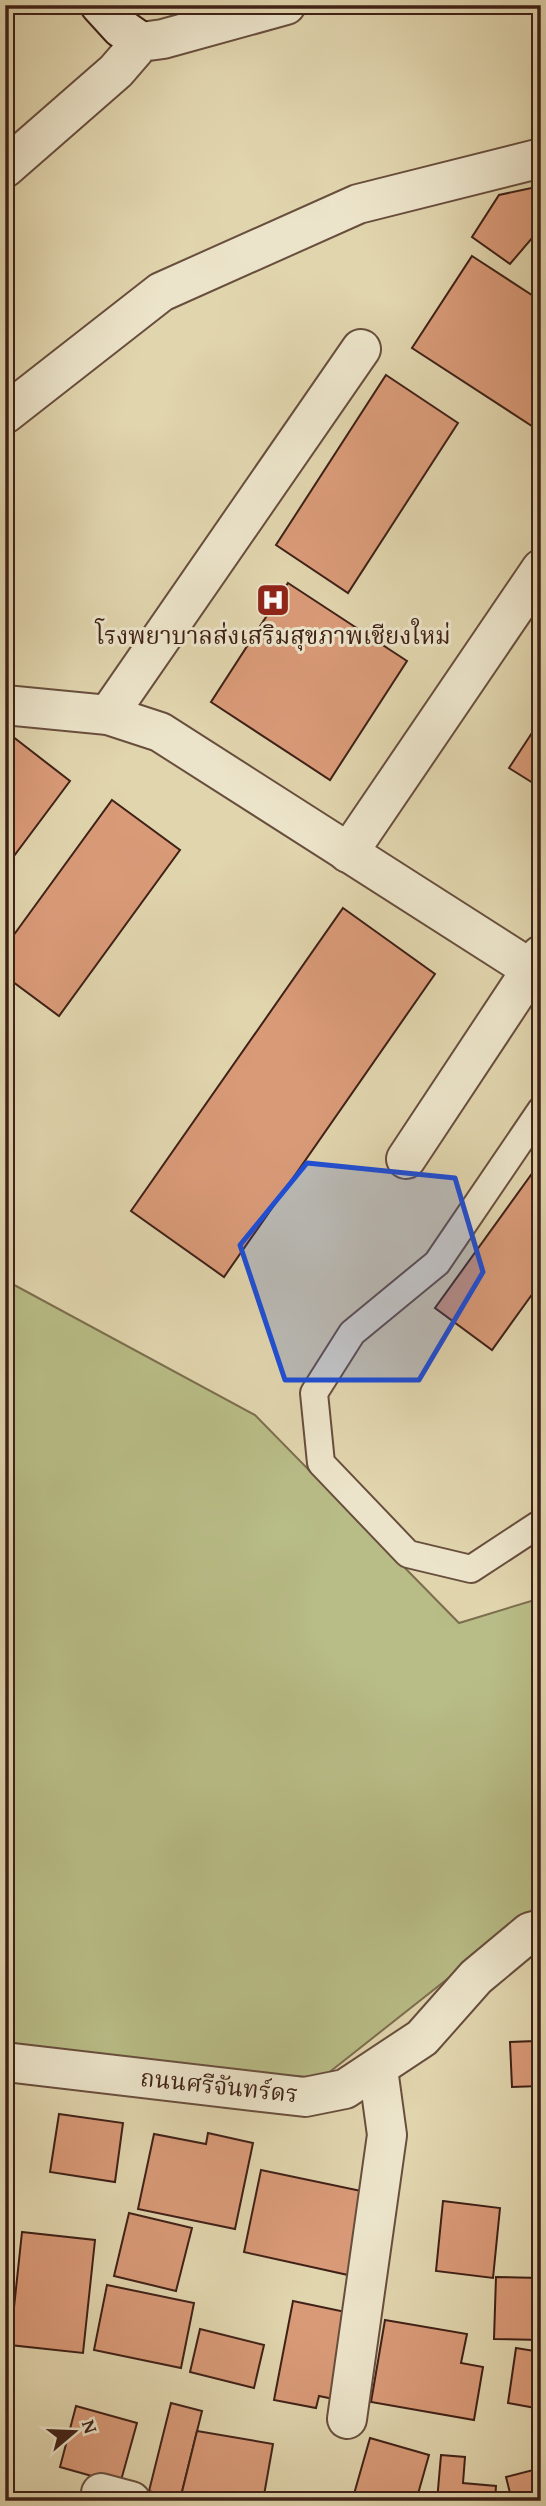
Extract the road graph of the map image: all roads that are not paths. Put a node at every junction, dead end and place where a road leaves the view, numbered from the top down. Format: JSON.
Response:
{"nodes":[{"id":1,"x":100,"y":5,"type":"edge"},
{"id":2,"x":286,"y":5,"type":"edge"},
{"id":3,"x":141,"y":42,"type":"junction"},
{"id":4,"x":541,"y":158,"type":"edge"},
{"id":5,"x":5,"y":168,"type":"edge"},
{"id":6,"x":361,"y":349,"type":"dead end"},
{"id":7,"x":5,"y":414,"type":"edge"},
{"id":8,"x":541,"y":569,"type":"edge"},
{"id":9,"x":5,"y":705,"type":"edge"},
{"id":10,"x":108,"y":715,"type":"junction"},
{"id":11,"x":348,"y":853,"type":"junction"},
{"id":12,"x":536,"y":962,"type":"edge"},
{"id":13,"x":541,"y":1110,"type":"edge"},
{"id":14,"x":406,"y":1158,"type":"dead end"},
{"id":15,"x":541,"y":1523,"type":"edge"},
{"id":16,"x":541,"y":1929,"type":"edge"},
{"id":17,"x":5,"y":2062,"type":"edge"},
{"id":18,"x":378,"y":2069,"type":"junction"},
{"id":19,"x":347,"y":2419,"type":"dead end"}],
"edges":[{"from":1,"to":3,"type":"street"},
{"from":2,"to":3,"type":"street"},
{"from":3,"to":5,"type":"street"},
{"from":4,"to":7,"type":"street"},
{"from":6,"to":10,"type":"street"},
{"from":8,"to":11,"type":"street"},
{"from":9,"to":10,"type":"street"},
{"from":10,"to":11,"type":"street"},
{"from":11,"to":12,"type":"street"},
{"from":12,"to":14,"type":"street"},
{"from":13,"to":15,"type":"lane"},
{"from":16,"to":18,"type":"street","name":"ถนนศรีจันทร์ดร"},
{"from":17,"to":18,"type":"street","name":"ถนนศรีจันทร์ดร"},
{"from":18,"to":19,"type":"street"}]}
